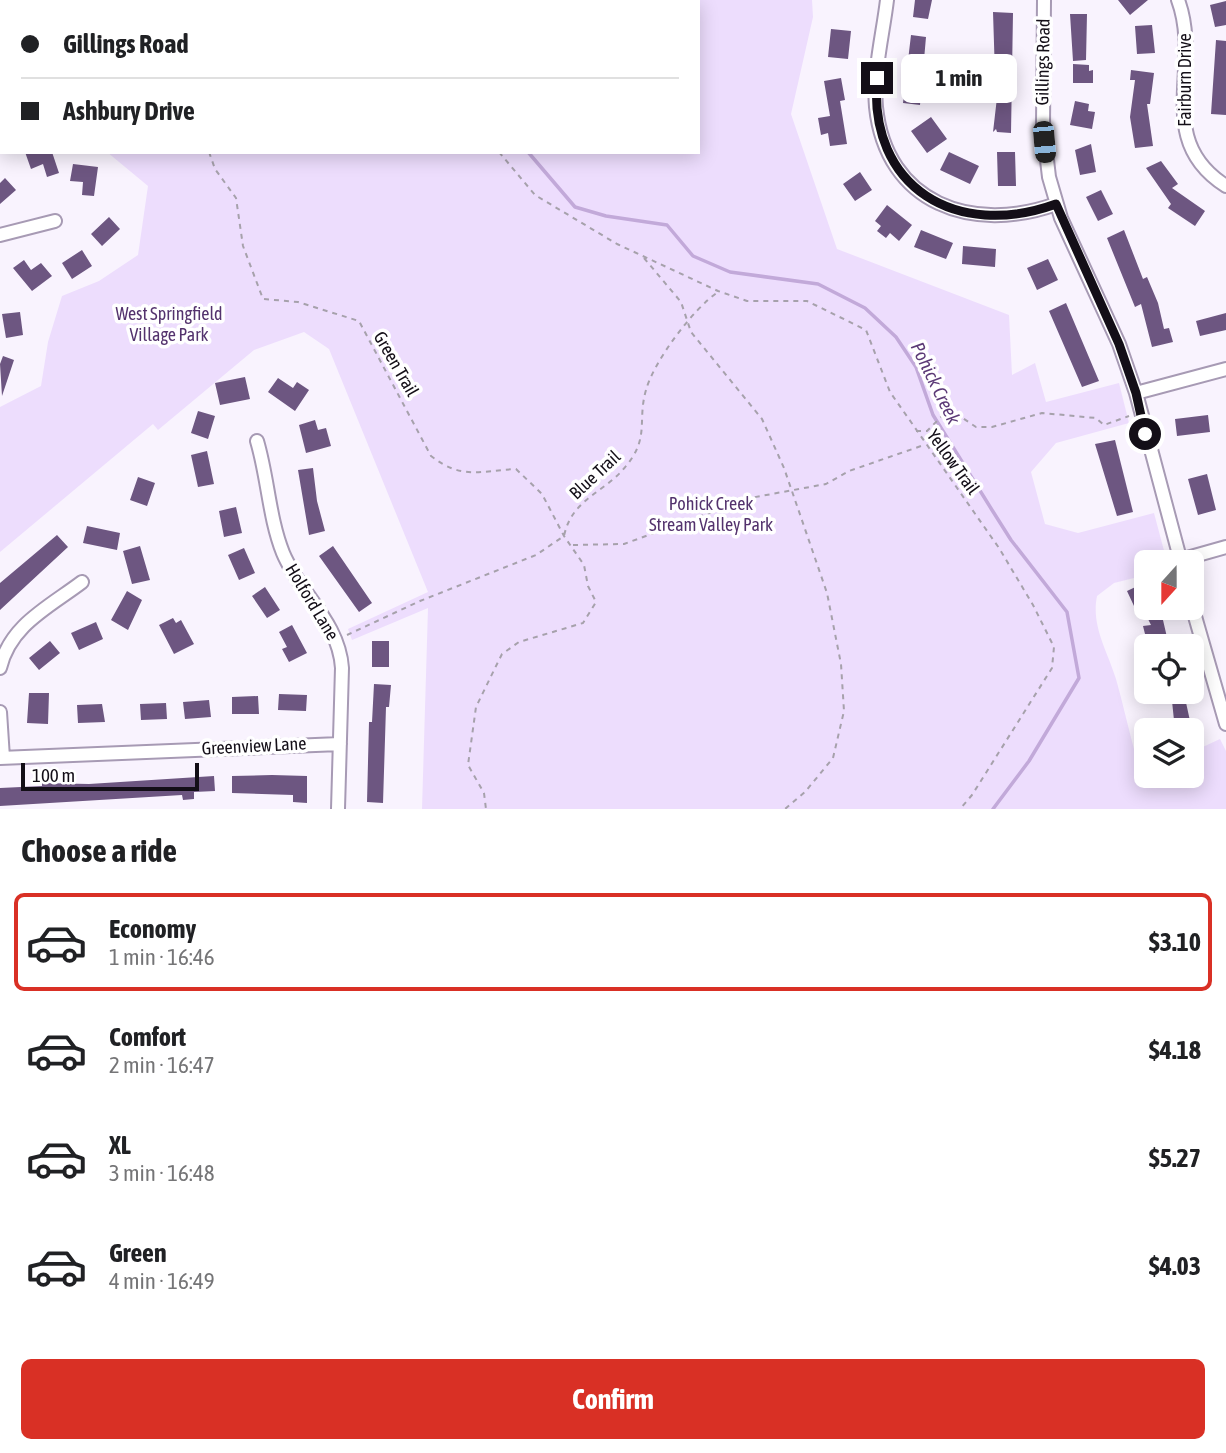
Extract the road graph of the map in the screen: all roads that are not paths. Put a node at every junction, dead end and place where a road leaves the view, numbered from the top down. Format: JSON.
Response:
{"nodes":[{"id":1,"x":887,"y":0,"type":"edge"},
{"id":2,"x":1044,"y":0,"type":"edge"},
{"id":3,"x":1178,"y":0,"type":"edge"},
{"id":4,"x":1226,"y":186,"type":"edge"},
{"id":5,"x":1056,"y":204,"type":"junction"},
{"id":6,"x":55,"y":221,"type":"dead end"},
{"id":7,"x":0,"y":235,"type":"edge"},
{"id":8,"x":1226,"y":369,"type":"edge"},
{"id":9,"x":1136,"y":393,"type":"junction"},
{"id":10,"x":257,"y":441,"type":"dead end"},
{"id":11,"x":1226,"y":547,"type":"edge"},
{"id":12,"x":1178,"y":550,"type":"edge"},
{"id":13,"x":1204,"y":554,"type":"edge"},
{"id":14,"x":82,"y":582,"type":"dead end"},
{"id":15,"x":1196,"y":620,"type":"edge"},
{"id":16,"x":0,"y":668,"type":"edge"},
{"id":17,"x":0,"y":712,"type":"edge"},
{"id":18,"x":1226,"y":724,"type":"edge"},
{"id":19,"x":340,"y":744,"type":"junction"},
{"id":20,"x":1,"y":758,"type":"edge"},
{"id":21,"x":338,"y":809,"type":"edge"}],
"edges":[{"from":1,"to":5,"type":"street"},
{"from":2,"to":5,"type":"street","name":"Gillings Road"},
{"from":3,"to":4,"type":"street","name":"Fairburn Drive"},
{"from":5,"to":9,"type":"street","name":"Gillings Road"},
{"from":6,"to":7,"type":"street"},
{"from":8,"to":9,"type":"street"},
{"from":9,"to":12,"type":"street","name":"Gillings Road"},
{"from":10,"to":19,"type":"street","name":"Holford Lane"},
{"from":11,"to":13,"type":"street"},
{"from":14,"to":16,"type":"street"},
{"from":15,"to":18,"type":"street"},
{"from":17,"to":20,"type":"street"},
{"from":19,"to":20,"type":"street","name":"Greenview Lane"},
{"from":19,"to":21,"type":"street","name":"Holford Lane"}]}
